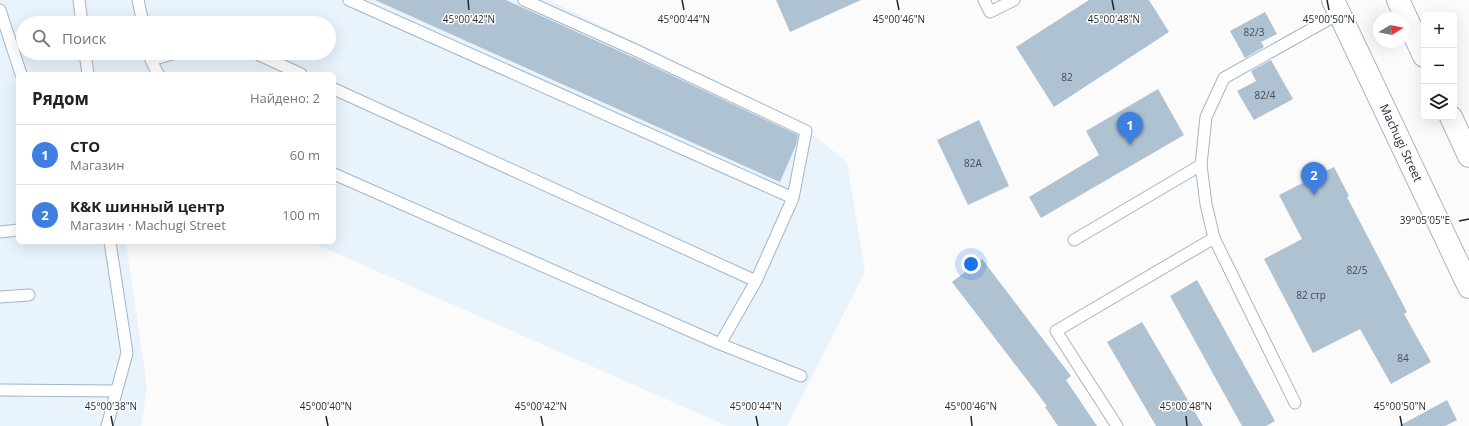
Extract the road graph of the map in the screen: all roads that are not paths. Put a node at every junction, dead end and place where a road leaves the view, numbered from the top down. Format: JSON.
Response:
{"nodes":[{"id":1,"x":79,"y":0,"type":"edge"},
{"id":2,"x":138,"y":0,"type":"edge"},
{"id":3,"x":349,"y":0,"type":"edge"},
{"id":4,"x":524,"y":0,"type":"edge"},
{"id":5,"x":984,"y":0,"type":"edge"},
{"id":6,"x":1014,"y":0,"type":"edge"},
{"id":7,"x":1398,"y":0,"type":"edge"},
{"id":8,"x":1337,"y":7,"type":"edge"},
{"id":9,"x":0,"y":10,"type":"edge"},
{"id":10,"x":81,"y":16,"type":"edge"},
{"id":11,"x":141,"y":16,"type":"edge"},
{"id":12,"x":1421,"y":50,"type":"edge"},
{"id":13,"x":16,"y":59,"type":"edge"},
{"id":14,"x":16,"y":60,"type":"edge"},
{"id":15,"x":86,"y":60,"type":"edge"},
{"id":16,"x":151,"y":60,"type":"edge"},
{"id":17,"x":270,"y":60,"type":"edge"},
{"id":18,"x":20,"y":72,"type":"edge"},
{"id":19,"x":88,"y":72,"type":"edge"},
{"id":20,"x":157,"y":72,"type":"edge"},
{"id":21,"x":297,"y":72,"type":"edge"},
{"id":22,"x":336,"y":90,"type":"edge"},
{"id":23,"x":1452,"y":120,"type":"edge"},
{"id":24,"x":1469,"y":156,"type":"edge"},
{"id":25,"x":1201,"y":165,"type":"junction"},
{"id":26,"x":336,"y":175,"type":"edge"},
{"id":27,"x":793,"y":198,"type":"junction"},
{"id":28,"x":16,"y":230,"type":"edge"},
{"id":29,"x":0,"y":232,"type":"edge"},
{"id":30,"x":1214,"y":238,"type":"junction"},
{"id":31,"x":1074,"y":240,"type":"dead end"},
{"id":32,"x":110,"y":244,"type":"edge"},
{"id":33,"x":756,"y":281,"type":"junction"},
{"id":34,"x":1469,"y":287,"type":"edge"},
{"id":35,"x":29,"y":295,"type":"dead end"},
{"id":36,"x":0,"y":297,"type":"edge"},
{"id":37,"x":720,"y":344,"type":"junction"},
{"id":38,"x":801,"y":376,"type":"dead end"},
{"id":39,"x":0,"y":390,"type":"edge"},
{"id":40,"x":116,"y":391,"type":"junction"},
{"id":41,"x":1295,"y":403,"type":"dead end"},
{"id":42,"x":107,"y":426,"type":"edge"},
{"id":43,"x":1117,"y":426,"type":"edge"}],
"edges":[{"from":1,"to":10,"type":"lane"},
{"from":2,"to":11,"type":"lane"},
{"from":3,"to":27,"type":"lane"},
{"from":4,"to":27,"type":"lane"},
{"from":5,"to":6,"type":"lane"},
{"from":7,"to":12,"type":"main road"},
{"from":8,"to":25,"type":"lane"},
{"from":8,"to":34,"type":"main road","name":"Machugi Street"},
{"from":9,"to":13,"type":"lane"},
{"from":14,"to":18,"type":"lane"},
{"from":15,"to":19,"type":"lane"},
{"from":16,"to":20,"type":"lane"},
{"from":17,"to":21,"type":"lane"},
{"from":22,"to":33,"type":"lane"},
{"from":23,"to":24,"type":"main road"},
{"from":25,"to":30,"type":"lane"},
{"from":25,"to":31,"type":"lane"},
{"from":26,"to":37,"type":"lane"},
{"from":27,"to":33,"type":"lane"},
{"from":28,"to":29,"type":"lane"},
{"from":30,"to":41,"type":"lane"},
{"from":30,"to":43,"type":"lane"},
{"from":32,"to":40,"type":"lane"},
{"from":33,"to":37,"type":"lane"},
{"from":35,"to":36,"type":"lane"},
{"from":37,"to":38,"type":"lane"},
{"from":39,"to":40,"type":"lane"},
{"from":40,"to":42,"type":"lane"}]}
